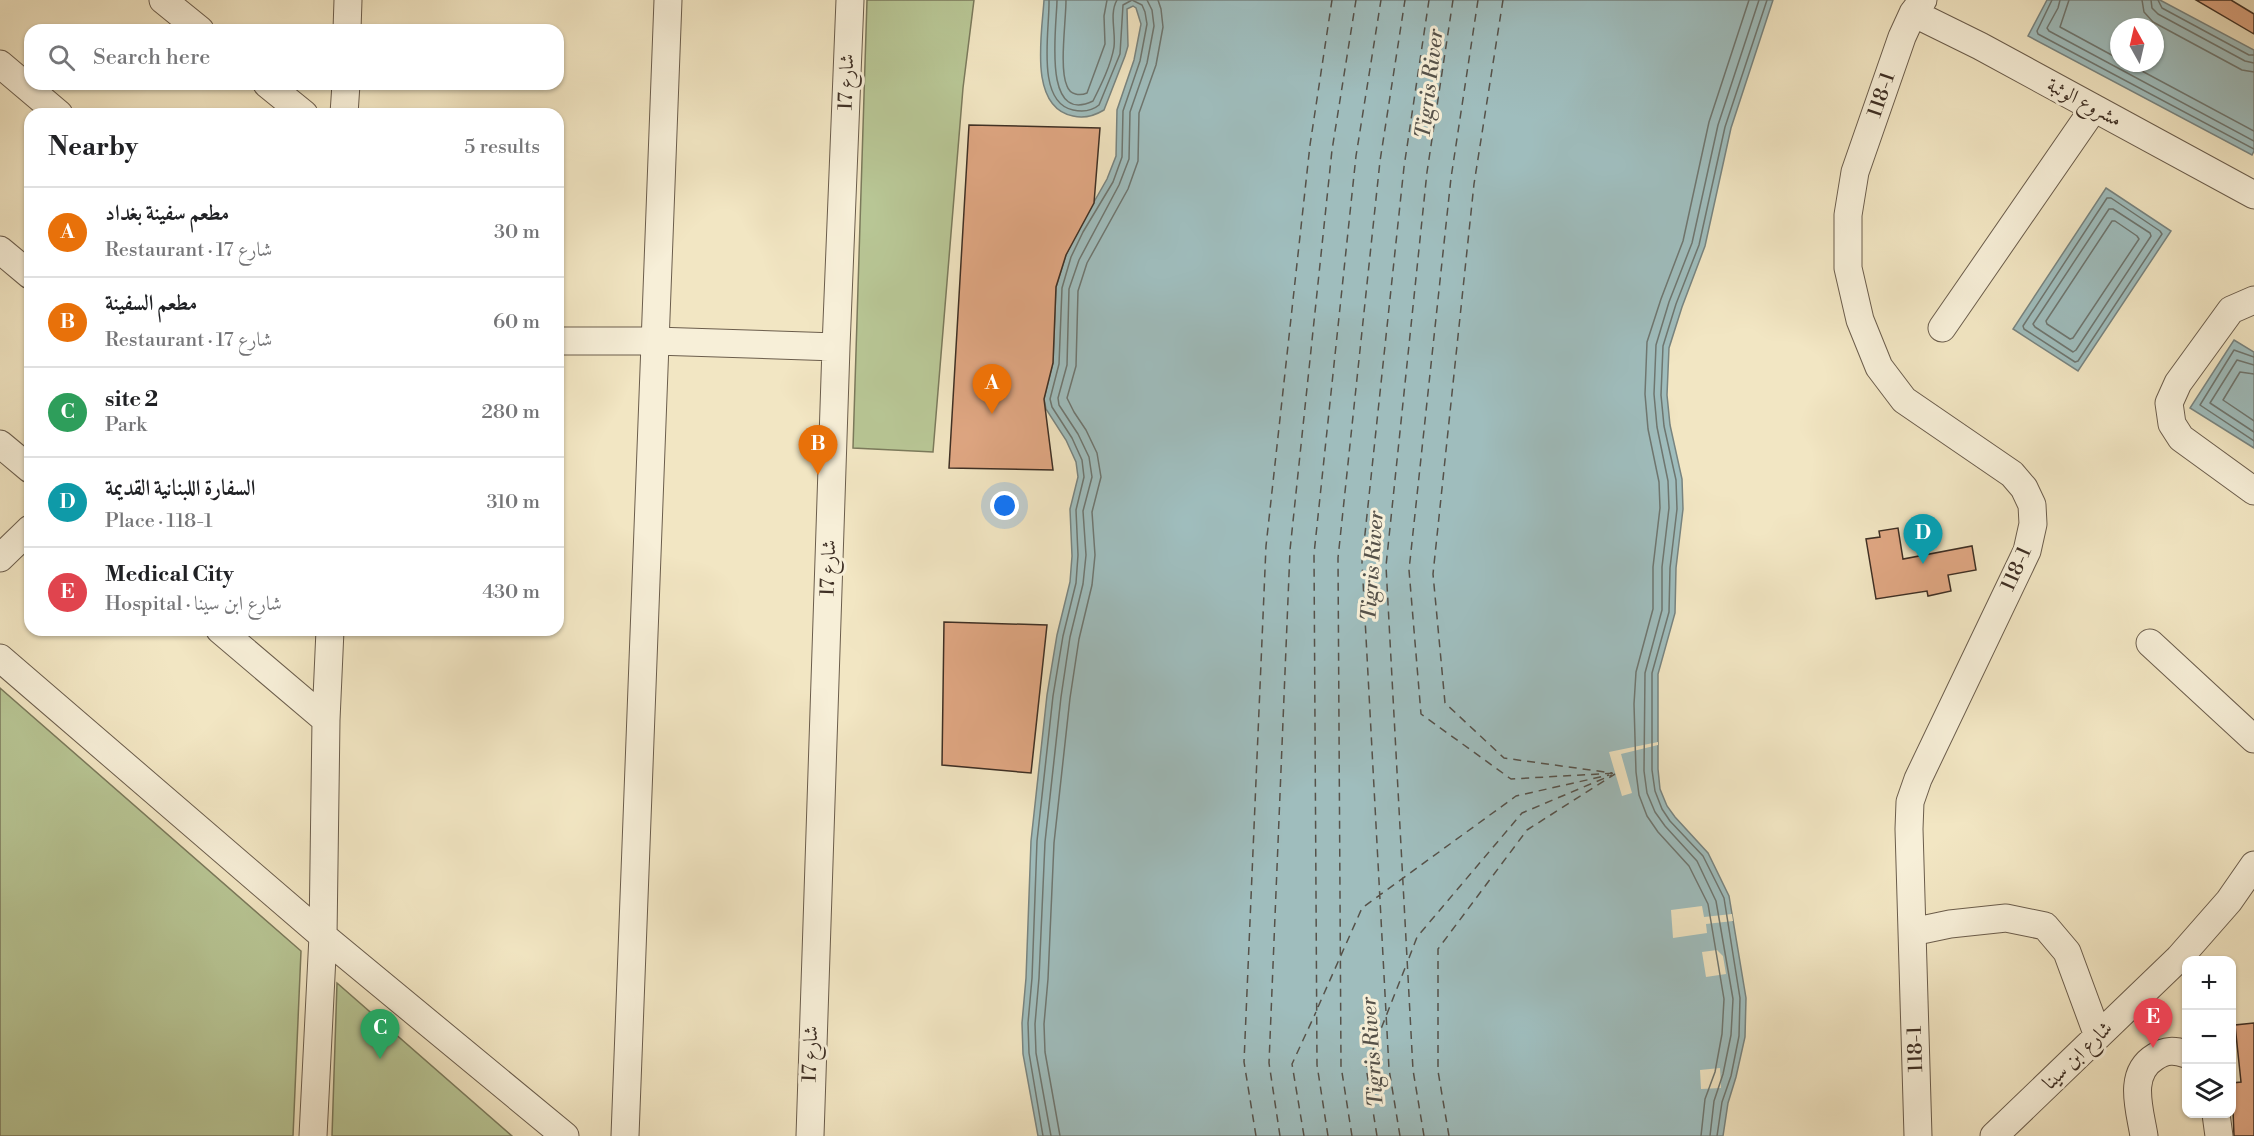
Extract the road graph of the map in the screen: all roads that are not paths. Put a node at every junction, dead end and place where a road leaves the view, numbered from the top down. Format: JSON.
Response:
{"nodes":[{"id":1,"x":163,"y":0,"type":"edge"},
{"id":2,"x":348,"y":0,"type":"edge"},
{"id":3,"x":668,"y":0,"type":"edge"},
{"id":4,"x":850,"y":0,"type":"edge"},
{"id":5,"x":1918,"y":7,"type":"edge"},
{"id":6,"x":193,"y":24,"type":"edge"},
{"id":7,"x":347,"y":24,"type":"edge"},
{"id":8,"x":0,"y":64,"type":"edge"},
{"id":9,"x":24,"y":84,"type":"edge"},
{"id":10,"x":31,"y":90,"type":"edge"},
{"id":11,"x":274,"y":90,"type":"edge"},
{"id":12,"x":346,"y":90,"type":"edge"},
{"id":13,"x":52,"y":108,"type":"edge"},
{"id":14,"x":297,"y":108,"type":"edge"},
{"id":15,"x":345,"y":108,"type":"edge"},
{"id":16,"x":2094,"y":108,"type":"junction"},
{"id":17,"x":2254,"y":195,"type":"edge"},
{"id":18,"x":0,"y":250,"type":"edge"},
{"id":19,"x":24,"y":270,"type":"edge"},
{"id":20,"x":2254,"y":300,"type":"edge"},
{"id":21,"x":1941,"y":327,"type":"dead end"},
{"id":22,"x":564,"y":341,"type":"edge"},
{"id":23,"x":655,"y":341,"type":"junction"},
{"id":24,"x":836,"y":347,"type":"junction"},
{"id":25,"x":0,"y":444,"type":"edge"},
{"id":26,"x":24,"y":464,"type":"edge"},
{"id":27,"x":2254,"y":490,"type":"edge"},
{"id":28,"x":24,"y":535,"type":"edge"},
{"id":29,"x":0,"y":558,"type":"edge"},
{"id":30,"x":227,"y":636,"type":"edge"},
{"id":31,"x":330,"y":636,"type":"edge"},
{"id":32,"x":2150,"y":643,"type":"dead end"},
{"id":33,"x":0,"y":658,"type":"edge"},
{"id":34,"x":326,"y":720,"type":"junction"},
{"id":35,"x":2254,"y":739,"type":"edge"},
{"id":36,"x":2254,"y":865,"type":"edge"},
{"id":37,"x":1912,"y":932,"type":"junction"},
{"id":38,"x":323,"y":936,"type":"junction"},
{"id":39,"x":2098,"y":1036,"type":"junction"},
{"id":40,"x":2182,"y":1052,"type":"edge"},
{"id":41,"x":2217,"y":1118,"type":"edge"},
{"id":42,"x":810,"y":1135,"type":"edge"},
{"id":43,"x":313,"y":1136,"type":"edge"},
{"id":44,"x":565,"y":1136,"type":"edge"},
{"id":45,"x":625,"y":1136,"type":"edge"},
{"id":46,"x":1918,"y":1136,"type":"edge"},
{"id":47,"x":1994,"y":1136,"type":"edge"},
{"id":48,"x":2144,"y":1136,"type":"edge"},
{"id":49,"x":2219,"y":1136,"type":"edge"}],
"edges":[{"from":1,"to":6,"type":"street"},
{"from":2,"to":7,"type":"street"},
{"from":3,"to":23,"type":"street"},
{"from":4,"to":24,"type":"street","name":"شارع 17"},
{"from":5,"to":16,"type":"street","name":"مشروع الوثبة"},
{"from":5,"to":37,"type":"street","name":"118-1"},
{"from":8,"to":9,"type":"street"},
{"from":10,"to":13,"type":"street"},
{"from":11,"to":14,"type":"street"},
{"from":12,"to":15,"type":"street"},
{"from":16,"to":17,"type":"street","name":"مشروع الوثبة"},
{"from":16,"to":21,"type":"street"},
{"from":18,"to":19,"type":"street"},
{"from":20,"to":27,"type":"street"},
{"from":22,"to":23,"type":"street"},
{"from":23,"to":24,"type":"street"},
{"from":23,"to":45,"type":"street"},
{"from":24,"to":42,"type":"street","name":"شارع 17"},
{"from":25,"to":26,"type":"street"},
{"from":28,"to":29,"type":"street"},
{"from":30,"to":34,"type":"street"},
{"from":31,"to":34,"type":"street"},
{"from":32,"to":35,"type":"street"},
{"from":33,"to":38,"type":"street"},
{"from":34,"to":38,"type":"street"},
{"from":36,"to":39,"type":"street","name":"شارع ابن سينا"},
{"from":37,"to":39,"type":"street"},
{"from":37,"to":46,"type":"street","name":"118-1"},
{"from":38,"to":43,"type":"street"},
{"from":38,"to":44,"type":"street"},
{"from":39,"to":47,"type":"street","name":"شارع ابن سينا"},
{"from":40,"to":48,"type":"street"},
{"from":41,"to":49,"type":"street"}]}
